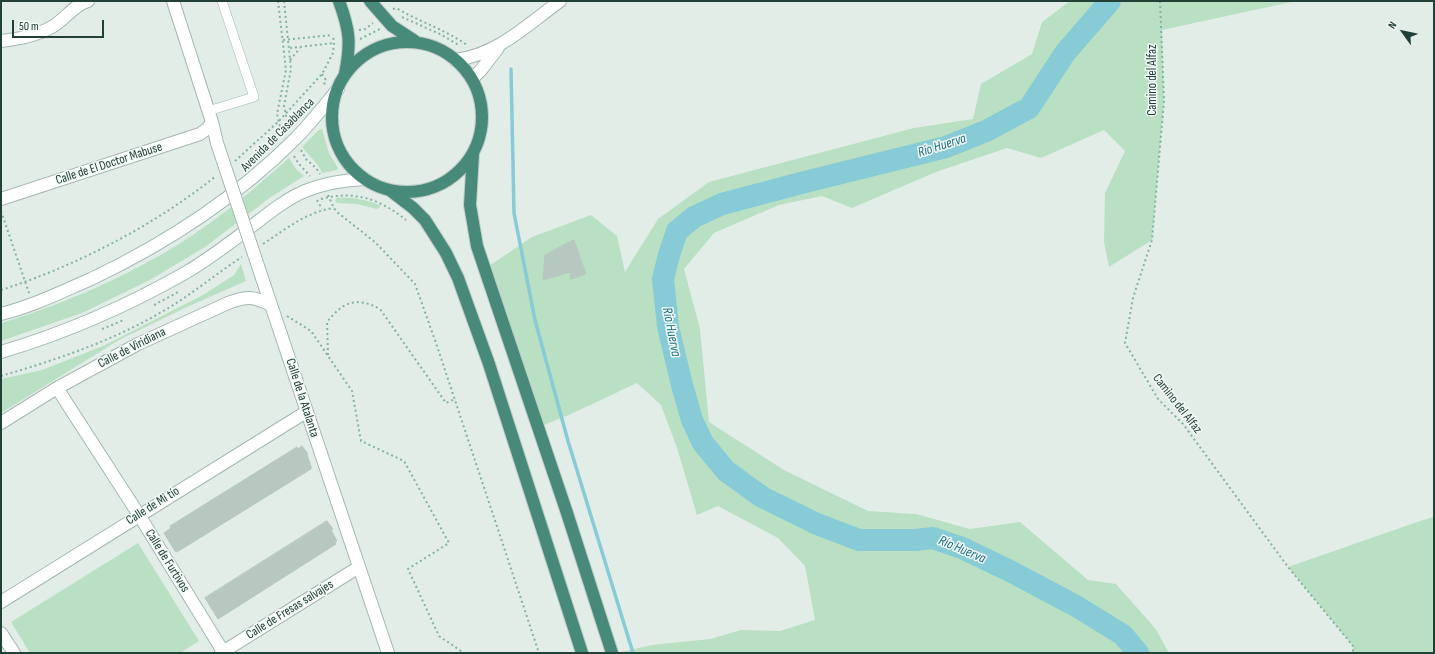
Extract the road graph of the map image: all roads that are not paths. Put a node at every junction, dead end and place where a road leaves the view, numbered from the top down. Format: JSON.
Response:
{"nodes":[{"id":1,"x":88,"y":1,"type":"edge"},
{"id":2,"x":173,"y":1,"type":"edge"},
{"id":3,"x":222,"y":1,"type":"edge"},
{"id":4,"x":339,"y":1,"type":"edge"},
{"id":5,"x":370,"y":1,"type":"edge"},
{"id":6,"x":560,"y":1,"type":"edge"},
{"id":7,"x":1,"y":41,"type":"edge"},
{"id":8,"x":416,"y":41,"type":"junction"},
{"id":9,"x":500,"y":45,"type":"junction"},
{"id":10,"x":455,"y":60,"type":"junction"},
{"id":11,"x":345,"y":76,"type":"junction"},
{"id":12,"x":472,"y":79,"type":"junction"},
{"id":13,"x":338,"y":89,"type":"junction"},
{"id":14,"x":210,"y":116,"type":"junction"},
{"id":15,"x":473,"y":154,"type":"junction"},
{"id":16,"x":365,"y":179,"type":"junction"},
{"id":17,"x":391,"y":191,"type":"junction"},
{"id":18,"x":1,"y":199,"type":"edge"},
{"id":19,"x":271,"y":305,"type":"junction"},
{"id":20,"x":1,"y":314,"type":"edge"},
{"id":21,"x":1,"y":352,"type":"edge"},
{"id":22,"x":57,"y":388,"type":"junction"},
{"id":23,"x":306,"y":412,"type":"junction"},
{"id":24,"x":1,"y":423,"type":"edge"},
{"id":25,"x":139,"y":515,"type":"junction"},
{"id":26,"x":359,"y":567,"type":"junction"},
{"id":27,"x":1,"y":602,"type":"edge"},
{"id":28,"x":1,"y":633,"type":"edge"},
{"id":29,"x":223,"y":652,"type":"edge"},
{"id":30,"x":14,"y":653,"type":"edge"},
{"id":31,"x":388,"y":653,"type":"edge"},
{"id":32,"x":582,"y":653,"type":"edge"},
{"id":33,"x":612,"y":653,"type":"edge"}],
"edges":[{"from":1,"to":7,"type":"street"},
{"from":2,"to":14,"type":"street","name":"Calle de la Atalanta"},
{"from":3,"to":14,"type":"street"},
{"from":4,"to":11,"type":"highway"},
{"from":5,"to":8,"type":"highway"},
{"from":6,"to":9,"type":"street"},
{"from":8,"to":10,"type":"highway"},
{"from":8,"to":11,"type":"highway"},
{"from":9,"to":10,"type":"street"},
{"from":9,"to":12,"type":"street"},
{"from":10,"to":12,"type":"highway"},
{"from":11,"to":13,"type":"highway"},
{"from":12,"to":15,"type":"highway"},
{"from":13,"to":16,"type":"highway"},
{"from":13,"to":20,"type":"street","name":"Avenida de Casablanca"},
{"from":14,"to":18,"type":"street","name":"Calle de El Doctor Mabuse"},
{"from":14,"to":19,"type":"street","name":"Calle de la Atalanta","bridge":true},
{"from":15,"to":17,"type":"highway"},
{"from":15,"to":33,"type":"highway"},
{"from":16,"to":17,"type":"highway"},
{"from":16,"to":21,"type":"street"},
{"from":17,"to":32,"type":"highway"},
{"from":19,"to":22,"type":"street","name":"Calle de Viridiana"},
{"from":19,"to":23,"type":"street","name":"Calle de la Atalanta"},
{"from":22,"to":24,"type":"street","name":"Calle de Viridiana"},
{"from":22,"to":25,"type":"street","name":"Calle de Furtivos"},
{"from":23,"to":25,"type":"street","name":"Calle de Mi tío"},
{"from":23,"to":26,"type":"street","name":"Calle de la Atalanta"},
{"from":25,"to":27,"type":"street","name":"Calle de Mi tío"},
{"from":25,"to":29,"type":"street","name":"Calle de Furtivos"},
{"from":26,"to":29,"type":"street","name":"Calle de Fresas salvajes"},
{"from":26,"to":31,"type":"street","name":"Calle de la Atalanta"},
{"from":28,"to":30,"type":"street"}]}
